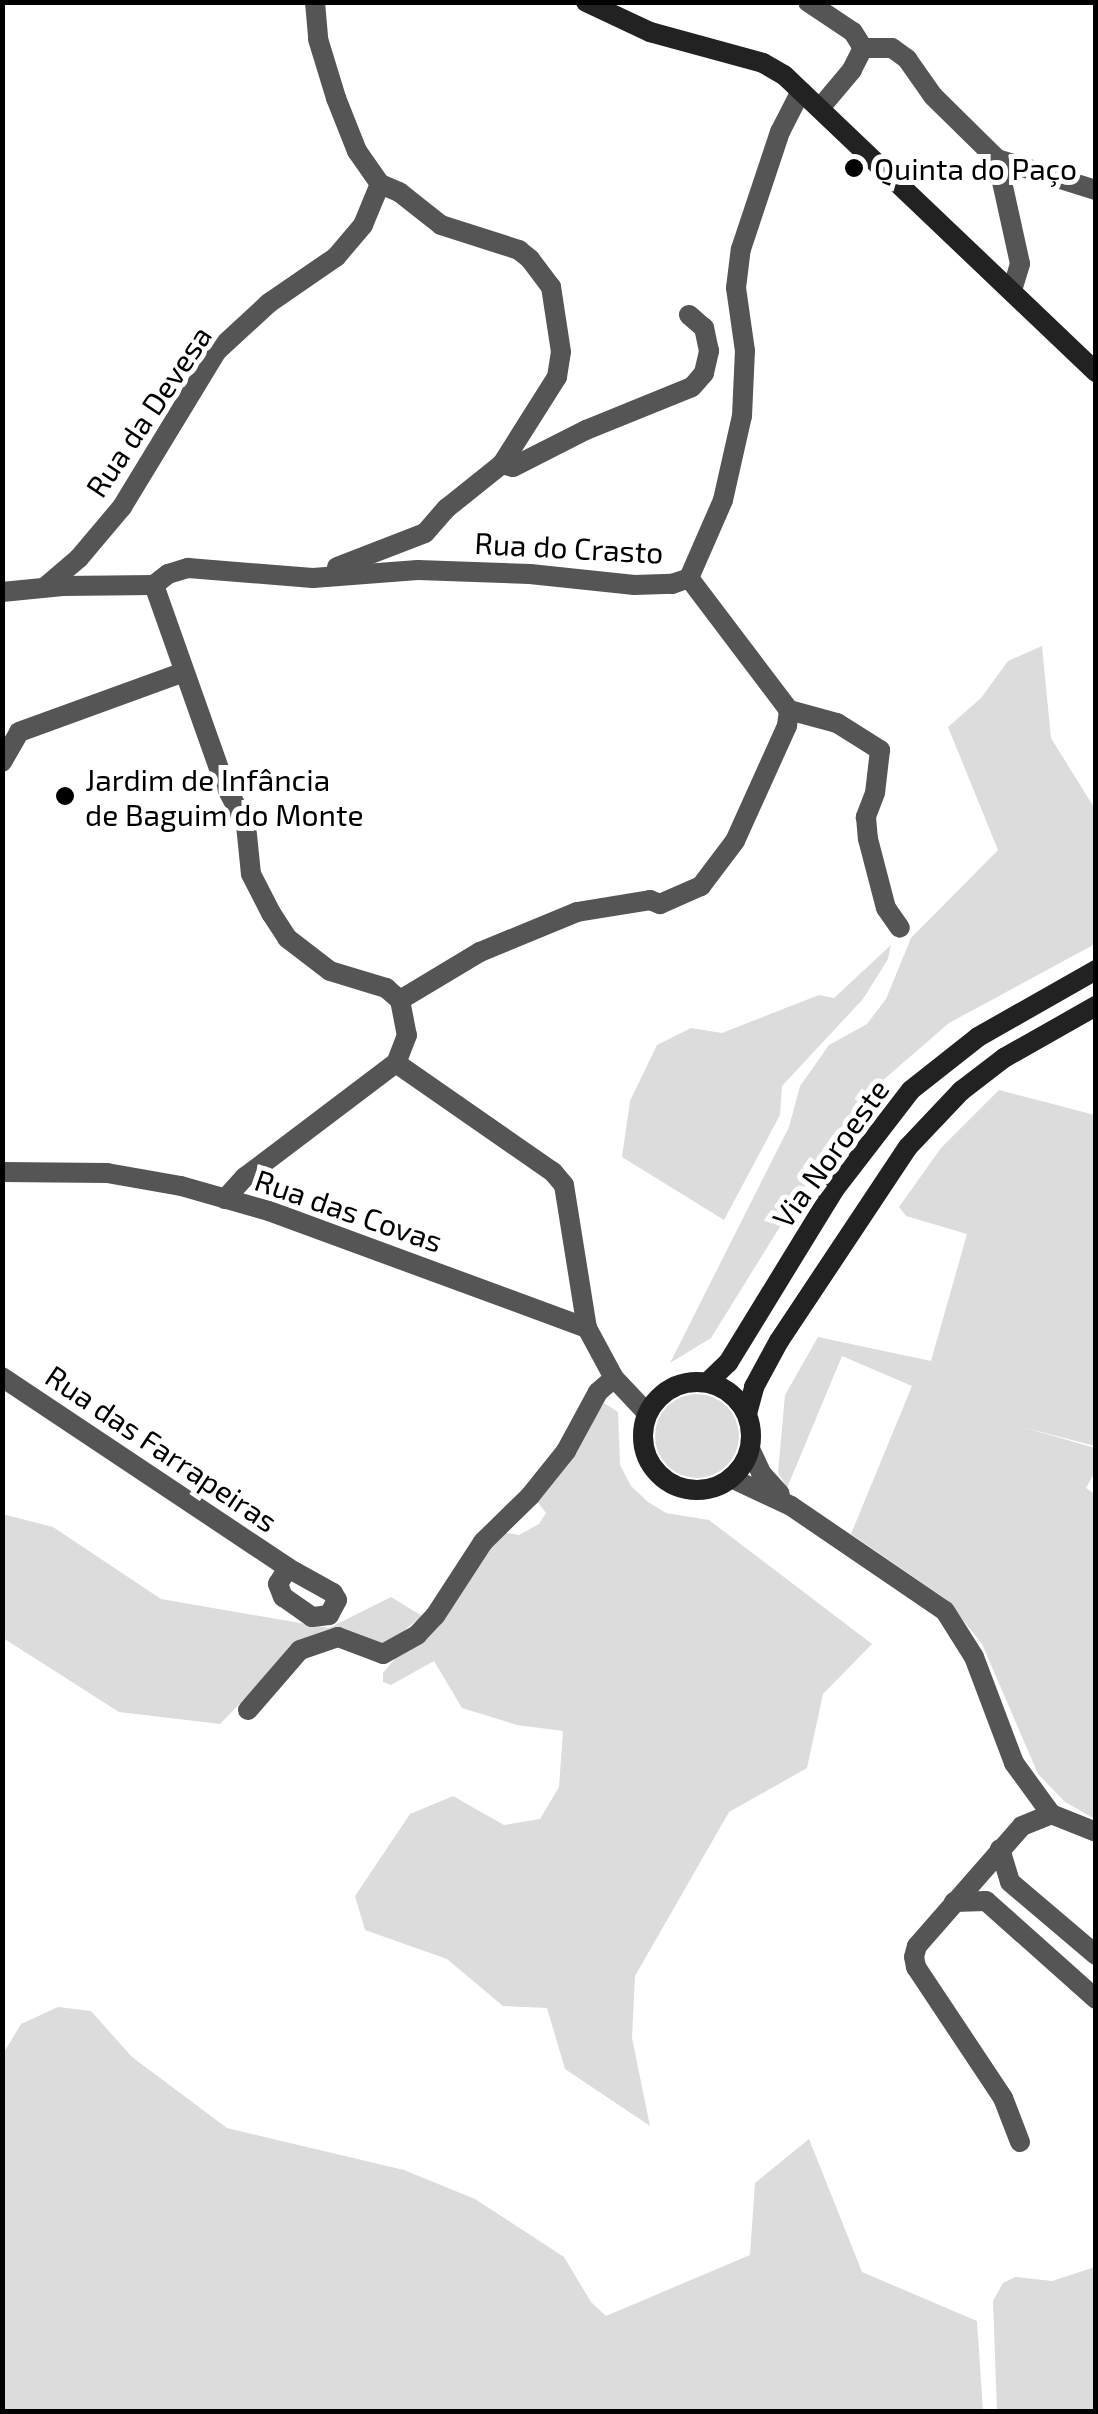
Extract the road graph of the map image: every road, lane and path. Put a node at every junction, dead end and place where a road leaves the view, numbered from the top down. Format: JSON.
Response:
{"nodes":[{"id":1,"x":316,"y":2,"type":"edge"},
{"id":2,"x":586,"y":2,"type":"edge"},
{"id":3,"x":808,"y":2,"type":"edge"},
{"id":4,"x":863,"y":48,"type":"junction"},
{"id":5,"x":801,"y":90,"type":"junction"},
{"id":6,"x":820,"y":108,"type":"junction"},
{"id":7,"x":997,"y":159,"type":"junction"},
{"id":8,"x":380,"y":184,"type":"junction"},
{"id":9,"x":1096,"y":190,"type":"edge"},
{"id":10,"x":1012,"y":291,"type":"junction"},
{"id":11,"x":689,"y":315,"type":"dead end"},
{"id":12,"x":1096,"y":372,"type":"edge"},
{"id":13,"x":502,"y":464,"type":"junction"},
{"id":14,"x":313,"y":578,"type":"junction"},
{"id":15,"x":689,"y":578,"type":"junction"},
{"id":16,"x":154,"y":586,"type":"junction"},
{"id":17,"x":46,"y":587,"type":"junction"},
{"id":18,"x":2,"y":592,"type":"edge"},
{"id":19,"x":184,"y":672,"type":"junction"},
{"id":20,"x":788,"y":710,"type":"junction"},
{"id":21,"x":2,"y":762,"type":"edge"},
{"id":22,"x":900,"y":928,"type":"dead end"},
{"id":23,"x":1096,"y":970,"type":"edge"},
{"id":24,"x":400,"y":1000,"type":"junction"},
{"id":25,"x":1096,"y":1006,"type":"edge"},
{"id":26,"x":396,"y":1063,"type":"junction"},
{"id":27,"x":2,"y":1172,"type":"edge"},
{"id":28,"x":225,"y":1198,"type":"junction"},
{"id":29,"x":587,"y":1328,"type":"junction"},
{"id":30,"x":2,"y":1377,"type":"edge"},
{"id":31,"x":614,"y":1378,"type":"junction"},
{"id":32,"x":708,"y":1382,"type":"junction"},
{"id":33,"x":652,"y":1406,"type":"junction"},
{"id":34,"x":747,"y":1414,"type":"junction"},
{"id":35,"x":750,"y":1449,"type":"junction"},
{"id":36,"x":731,"y":1478,"type":"junction"},
{"id":37,"x":792,"y":1506,"type":"junction"},
{"id":38,"x":288,"y":1568,"type":"dead end"},
{"id":39,"x":248,"y":1710,"type":"dead end"},
{"id":40,"x":1051,"y":1814,"type":"junction"},
{"id":41,"x":1096,"y":1832,"type":"edge"},
{"id":42,"x":1000,"y":1849,"type":"junction"},
{"id":43,"x":954,"y":1902,"type":"junction"},
{"id":44,"x":1096,"y":1954,"type":"edge"},
{"id":45,"x":1096,"y":1999,"type":"edge"},
{"id":46,"x":1020,"y":2142,"type":"dead end"}],
"edges":[{"from":1,"to":8,"type":"street"},
{"from":2,"to":5,"type":"main road"},
{"from":3,"to":4,"type":"street"},
{"from":4,"to":6,"type":"street"},
{"from":4,"to":7,"type":"street"},
{"from":5,"to":6,"type":"main road"},
{"from":5,"to":15,"type":"street","name":"Rua do Crasto"},
{"from":6,"to":10,"type":"main road"},
{"from":7,"to":9,"type":"street"},
{"from":7,"to":10,"type":"street"},
{"from":8,"to":13,"type":"street"},
{"from":8,"to":17,"type":"street","name":"Rua da Devesa"},
{"from":10,"to":12,"type":"main road"},
{"from":11,"to":13,"type":"street"},
{"from":13,"to":14,"type":"street"},
{"from":14,"to":15,"type":"street","name":"Rua do Crasto"},
{"from":14,"to":16,"type":"street","name":"Rua do Crasto"},
{"from":15,"to":20,"type":"street"},
{"from":16,"to":17,"type":"street","name":"Rua do Crasto"},
{"from":16,"to":19,"type":"street"},
{"from":17,"to":18,"type":"street","name":"Rua do Crasto"},
{"from":19,"to":21,"type":"street"},
{"from":19,"to":24,"type":"street"},
{"from":20,"to":22,"type":"street"},
{"from":20,"to":24,"type":"street"},
{"from":23,"to":32,"type":"main road","name":"Via Noroeste"},
{"from":24,"to":26,"type":"street"},
{"from":25,"to":34,"type":"main road","name":"Via Noroeste"},
{"from":26,"to":28,"type":"street"},
{"from":26,"to":29,"type":"street"},
{"from":27,"to":28,"type":"street","name":"Rua das Covas"},
{"from":28,"to":29,"type":"street","name":"Rua das Covas"},
{"from":29,"to":31,"type":"street"},
{"from":30,"to":38,"type":"street","name":"Rua das Farrapeiras"},
{"from":31,"to":33,"type":"street"},
{"from":31,"to":39,"type":"street"},
{"from":32,"to":33,"type":"main road"},
{"from":32,"to":34,"type":"main road"},
{"from":33,"to":36,"type":"main road"},
{"from":34,"to":35,"type":"main road"},
{"from":35,"to":36,"type":"main road"},
{"from":35,"to":37,"type":"street"},
{"from":36,"to":37,"type":"street"},
{"from":37,"to":40,"type":"street"},
{"from":40,"to":41,"type":"street"},
{"from":40,"to":42,"type":"street"},
{"from":42,"to":43,"type":"street"},
{"from":42,"to":44,"type":"street"},
{"from":43,"to":45,"type":"street"},
{"from":43,"to":46,"type":"street"}]}
